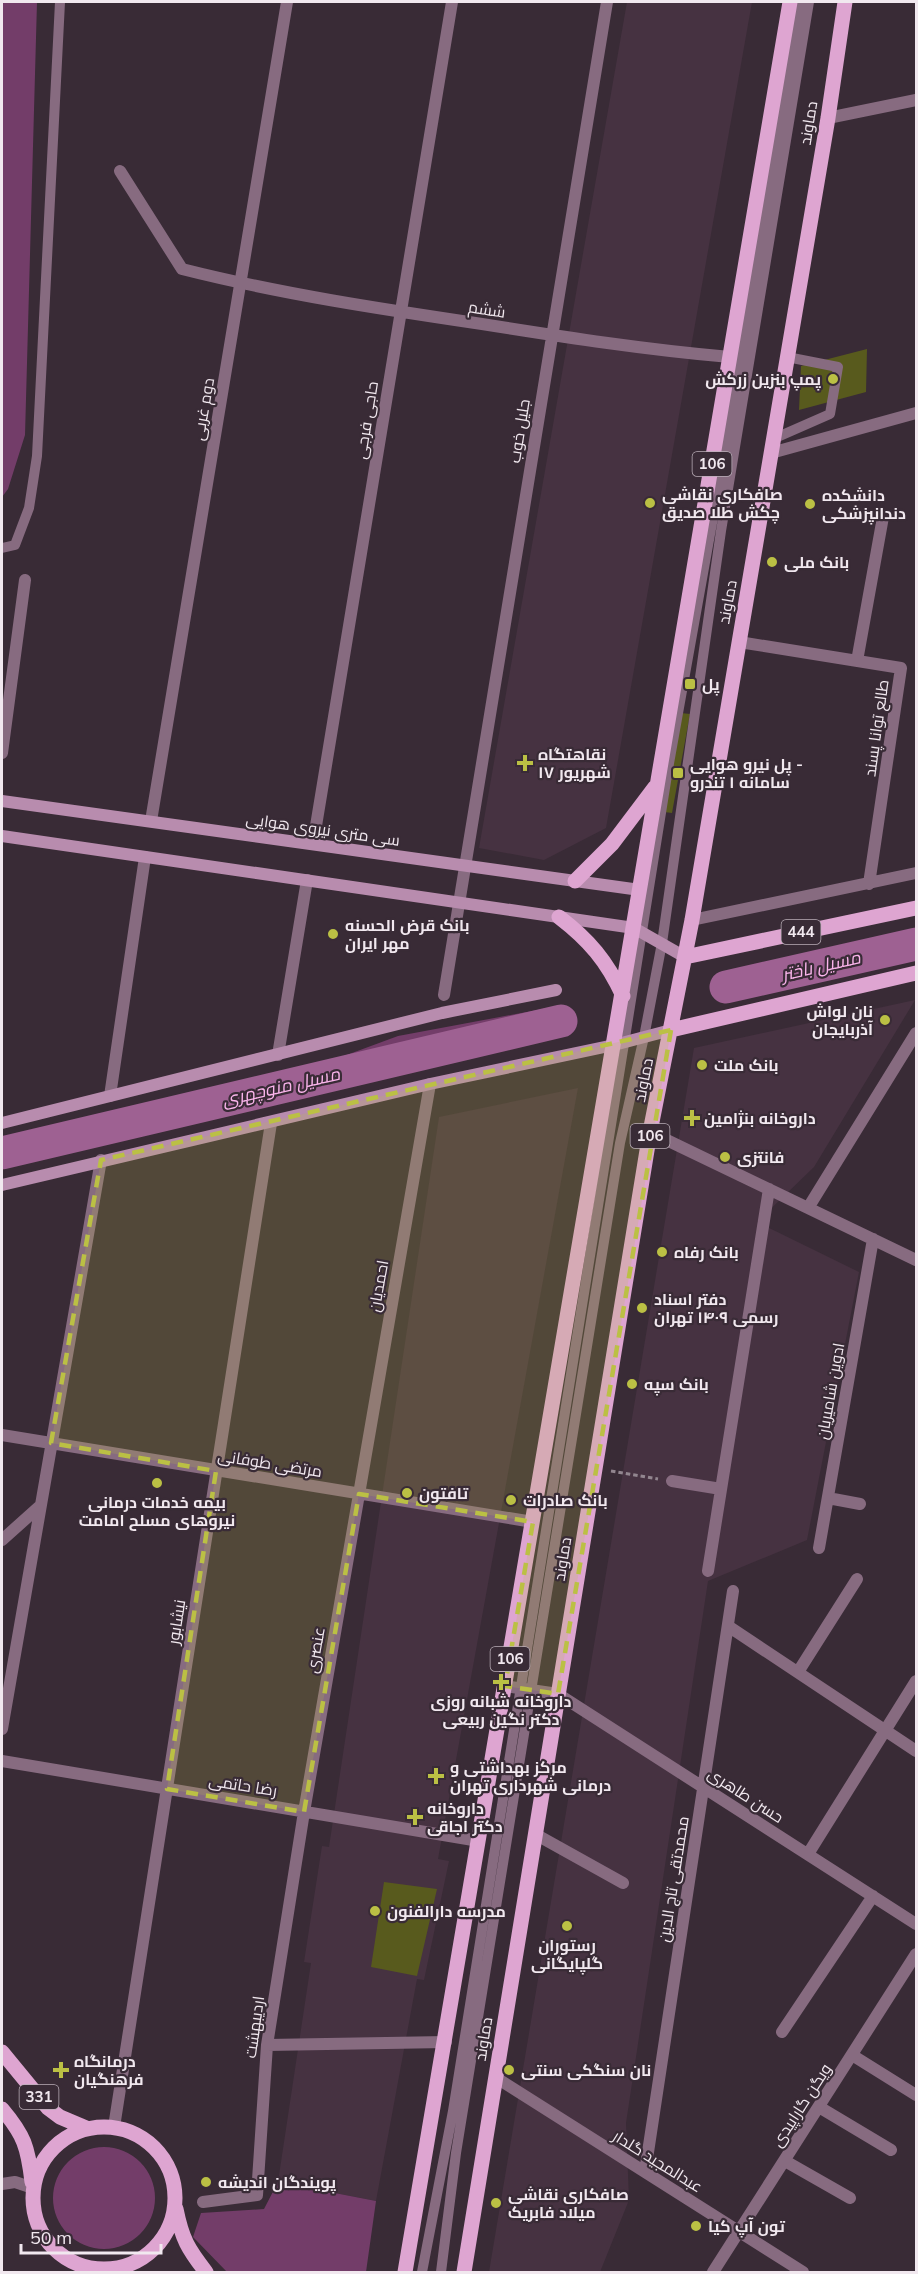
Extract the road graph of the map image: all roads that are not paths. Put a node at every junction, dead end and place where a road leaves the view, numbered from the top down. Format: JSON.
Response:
{"nodes":[{"id":1,"x":60,"y":2,"type":"edge"},
{"id":2,"x":287,"y":2,"type":"edge"},
{"id":3,"x":452,"y":2,"type":"edge"},
{"id":4,"x":607,"y":2,"type":"edge"},
{"id":5,"x":790,"y":2,"type":"edge"},
{"id":6,"x":800,"y":2,"type":"edge"},
{"id":7,"x":809,"y":2,"type":"edge"},
{"id":8,"x":845,"y":2,"type":"edge"},
{"id":9,"x":916,"y":99,"type":"edge"},
{"id":10,"x":828,"y":118,"type":"junction"},
{"id":11,"x":120,"y":171,"type":"dead end"},
{"id":12,"x":241,"y":284,"type":"junction"},
{"id":13,"x":401,"y":312,"type":"junction"},
{"id":14,"x":552,"y":335,"type":"junction"},
{"id":15,"x":730,"y":357,"type":"junction"},
{"id":16,"x":787,"y":357,"type":"junction"},
{"id":17,"x":916,"y":413,"type":"edge"},
{"id":18,"x":772,"y":446,"type":"junction"},
{"id":19,"x":883,"y":518,"type":"dead end"},
{"id":20,"x":2,"y":548,"type":"edge"},
{"id":21,"x":25,"y":580,"type":"dead end"},
{"id":22,"x":739,"y":642,"type":"junction"},
{"id":23,"x":857,"y":661,"type":"junction"},
{"id":24,"x":2,"y":753,"type":"edge"},
{"id":25,"x":658,"y":782,"type":"junction"},
{"id":26,"x":2,"y":801,"type":"edge"},
{"id":27,"x":151,"y":821,"type":"junction"},
{"id":28,"x":2,"y":836,"type":"edge"},
{"id":29,"x":313,"y":844,"type":"junction"},
{"id":30,"x":145,"y":857,"type":"junction"},
{"id":31,"x":465,"y":866,"type":"junction"},
{"id":32,"x":916,"y":873,"type":"edge"},
{"id":33,"x":307,"y":880,"type":"junction"},
{"id":34,"x":575,"y":881,"type":"junction"},
{"id":35,"x":869,"y":884,"type":"junction"},
{"id":36,"x":640,"y":890,"type":"junction"},
{"id":37,"x":459,"y":902,"type":"junction"},
{"id":38,"x":916,"y":908,"type":"edge"},
{"id":39,"x":559,"y":917,"type":"junction"},
{"id":40,"x":692,"y":920,"type":"junction"},
{"id":41,"x":638,"y":930,"type":"junction"},
{"id":42,"x":662,"y":943,"type":"junction"},
{"id":43,"x":685,"y":957,"type":"junction"},
{"id":44,"x":916,"y":973,"type":"edge"},
{"id":45,"x":556,"y":990,"type":"dead end"},
{"id":46,"x":444,"y":994,"type":"dead end"},
{"id":47,"x":622,"y":996,"type":"junction"},
{"id":48,"x":671,"y":1030,"type":"junction"},
{"id":49,"x":916,"y":1033,"type":"edge"},
{"id":50,"x":644,"y":1037,"type":"junction"},
{"id":51,"x":619,"y":1044,"type":"junction"},
{"id":52,"x":278,"y":1055,"type":"junction"},
{"id":53,"x":430,"y":1084,"type":"junction"},
{"id":54,"x":110,"y":1096,"type":"junction"},
{"id":55,"x":2,"y":1123,"type":"edge"},
{"id":56,"x":270,"y":1123,"type":"junction"},
{"id":57,"x":651,"y":1132,"type":"junction"},
{"id":58,"x":101,"y":1160,"type":"junction"},
{"id":59,"x":2,"y":1185,"type":"edge"},
{"id":60,"x":769,"y":1189,"type":"junction"},
{"id":61,"x":808,"y":1208,"type":"junction"},
{"id":62,"x":873,"y":1239,"type":"junction"},
{"id":63,"x":916,"y":1260,"type":"edge"},
{"id":64,"x":2,"y":1435,"type":"edge"},
{"id":65,"x":51,"y":1443,"type":"junction"},
{"id":66,"x":216,"y":1471,"type":"junction"},
{"id":67,"x":672,"y":1481,"type":"road end"},
{"id":68,"x":721,"y":1489,"type":"junction"},
{"id":69,"x":359,"y":1494,"type":"junction"},
{"id":70,"x":828,"y":1498,"type":"junction"},
{"id":71,"x":860,"y":1504,"type":"dead end"},
{"id":72,"x":40,"y":1506,"type":"junction"},
{"id":73,"x":533,"y":1522,"type":"junction"},
{"id":74,"x":2,"y":1540,"type":"edge"},
{"id":75,"x":819,"y":1548,"type":"dead end"},
{"id":76,"x":708,"y":1571,"type":"dead end"},
{"id":77,"x":857,"y":1579,"type":"dead end"},
{"id":78,"x":733,"y":1591,"type":"dead end"},
{"id":79,"x":728,"y":1626,"type":"junction"},
{"id":80,"x":798,"y":1672,"type":"junction"},
{"id":81,"x":916,"y":1681,"type":"edge"},
{"id":82,"x":506,"y":1686,"type":"junction"},
{"id":83,"x":558,"y":1694,"type":"junction"},
{"id":84,"x":2,"y":1729,"type":"edge"},
{"id":85,"x":885,"y":1730,"type":"junction"},
{"id":86,"x":916,"y":1751,"type":"edge"},
{"id":87,"x":2,"y":1761,"type":"edge"},
{"id":88,"x":703,"y":1787,"type":"junction"},
{"id":89,"x":167,"y":1789,"type":"junction"},
{"id":90,"x":304,"y":1812,"type":"junction"},
{"id":91,"x":535,"y":1834,"type":"junction"},
{"id":92,"x":479,"y":1841,"type":"junction"},
{"id":93,"x":808,"y":1854,"type":"junction"},
{"id":94,"x":623,"y":1882,"type":"dead end"},
{"id":95,"x":873,"y":1896,"type":"junction"},
{"id":96,"x":916,"y":1924,"type":"edge"},
{"id":97,"x":916,"y":1954,"type":"edge"},
{"id":98,"x":782,"y":2032,"type":"dead end"},
{"id":99,"x":446,"y":2042,"type":"junction"},
{"id":100,"x":267,"y":2045,"type":"junction"},
{"id":101,"x":2,"y":2052,"type":"edge"},
{"id":102,"x":852,"y":2055,"type":"junction"},
{"id":103,"x":495,"y":2077,"type":"junction"},
{"id":104,"x":916,"y":2095,"type":"edge"},
{"id":105,"x":819,"y":2107,"type":"junction"},
{"id":106,"x":2,"y":2109,"type":"edge"},
{"id":107,"x":114,"y":2127,"type":"junction"},
{"id":108,"x":86,"y":2128,"type":"junction"},
{"id":109,"x":891,"y":2150,"type":"dead end"},
{"id":110,"x":785,"y":2161,"type":"junction"},
{"id":111,"x":645,"y":2172,"type":"junction"},
{"id":112,"x":2,"y":2184,"type":"edge"},
{"id":113,"x":33,"y":2188,"type":"junction"},
{"id":114,"x":850,"y":2198,"type":"dead end"},
{"id":115,"x":203,"y":2202,"type":"dead end"},
{"id":116,"x":176,"y":2206,"type":"junction"},
{"id":117,"x":739,"y":2232,"type":"junction"},
{"id":118,"x":102,"y":2271,"type":"edge"},
{"id":119,"x":206,"y":2272,"type":"edge"},
{"id":120,"x":405,"y":2272,"type":"edge"},
{"id":121,"x":422,"y":2272,"type":"edge"},
{"id":122,"x":441,"y":2272,"type":"edge"},
{"id":123,"x":464,"y":2272,"type":"edge"},
{"id":124,"x":713,"y":2272,"type":"edge"},
{"id":125,"x":803,"y":2272,"type":"edge"}],
"edges":[{"from":1,"to":20,"type":"lane"},
{"from":2,"to":12,"type":"street","name":"دوم غربی"},
{"from":3,"to":13,"type":"street","name":"حاجی فرجی"},
{"from":4,"to":14,"type":"street","name":"جلیل خوب"},
{"from":5,"to":15,"type":"main road","number":"106"},
{"from":6,"to":41,"type":"lane"},
{"from":7,"to":42,"type":"lane"},
{"from":8,"to":10,"type":"main road","name":"دماوند","number":"106"},
{"from":9,"to":10,"type":"street"},
{"from":10,"to":16,"type":"main road","name":"دماوند","number":"106"},
{"from":11,"to":12,"type":"street","name":"ششم"},
{"from":12,"to":13,"type":"street","name":"ششم"},
{"from":12,"to":27,"type":"street","name":"دوم غربی"},
{"from":13,"to":14,"type":"street","name":"ششم"},
{"from":13,"to":29,"type":"street","name":"حاجی فرجی"},
{"from":14,"to":15,"type":"street","name":"ششم"},
{"from":14,"to":31,"type":"street","name":"جلیل خوب"},
{"from":15,"to":25,"type":"main road","number":"106"},
{"from":16,"to":18,"type":"main road","name":"دماوند","number":"106"},
{"from":16,"to":18,"type":"lane"},
{"from":17,"to":18,"type":"street"},
{"from":18,"to":22,"type":"main road","name":"دماوند","number":"106"},
{"from":19,"to":23,"type":"street"},
{"from":21,"to":24,"type":"street"},
{"from":22,"to":23,"type":"street","name":"طالع توانا پسند"},
{"from":22,"to":40,"type":"main road","name":"دماوند","number":"106"},
{"from":23,"to":35,"type":"street","name":"طالع توانا پسند"},
{"from":25,"to":34,"type":"main road"},
{"from":25,"to":36,"type":"main road","number":"106"},
{"from":26,"to":27,"type":"main road","name":"سی متری نیروی هوایی"},
{"from":27,"to":29,"type":"main road","name":"سی متری نیروی هوایی"},
{"from":28,"to":30,"type":"main road"},
{"from":29,"to":31,"type":"main road","name":"سی متری نیروی هوایی"},
{"from":30,"to":33,"type":"main road"},
{"from":30,"to":54,"type":"street"},
{"from":31,"to":34,"type":"main road","name":"سی متری نیروی هوایی"},
{"from":31,"to":37,"type":"street","name":"جلیل خوب"},
{"from":32,"to":35,"type":"street"},
{"from":33,"to":37,"type":"main road"},
{"from":33,"to":52,"type":"street"},
{"from":34,"to":36,"type":"main road","name":"سی متری نیروی هوایی"},
{"from":35,"to":40,"type":"street"},
{"from":36,"to":41,"type":"main road","number":"106"},
{"from":37,"to":39,"type":"main road"},
{"from":37,"to":46,"type":"street","name":"جلیل خوب"},
{"from":38,"to":43,"type":"main road","number":"444"},
{"from":39,"to":41,"type":"main road"},
{"from":39,"to":47,"type":"main road"},
{"from":40,"to":43,"type":"main road","name":"دماوند","number":"106"},
{"from":41,"to":42,"type":"main road"},
{"from":41,"to":47,"type":"main road","number":"106"},
{"from":41,"to":51,"type":"lane"},
{"from":42,"to":43,"type":"main road"},
{"from":42,"to":50,"type":"lane"},
{"from":43,"to":48,"type":"main road","name":"دماوند","number":"106"},
{"from":44,"to":48,"type":"main road"},
{"from":45,"to":52,"type":"main road"},
{"from":47,"to":51,"type":"main road","number":"106"},
{"from":48,"to":50,"type":"main road"},
{"from":48,"to":57,"type":"main road","name":"دماوند","number":"106"},
{"from":49,"to":61,"type":"street"},
{"from":50,"to":51,"type":"main road"},
{"from":50,"to":122,"type":"lane"},
{"from":51,"to":53,"type":"main road"},
{"from":51,"to":73,"type":"main road","name":"دماوند","number":"106"},
{"from":51,"to":121,"type":"lane"},
{"from":52,"to":54,"type":"main road"},
{"from":53,"to":56,"type":"main road"},
{"from":53,"to":69,"type":"street","name":"احمدیان"},
{"from":54,"to":55,"type":"main road"},
{"from":56,"to":58,"type":"main road"},
{"from":56,"to":66,"type":"street","name":"نیشابور"},
{"from":57,"to":60,"type":"street"},
{"from":57,"to":83,"type":"main road","name":"دماوند","number":"106"},
{"from":58,"to":59,"type":"main road"},
{"from":58,"to":65,"type":"street"},
{"from":60,"to":61,"type":"street"},
{"from":60,"to":68,"type":"street"},
{"from":61,"to":62,"type":"street"},
{"from":62,"to":63,"type":"street"},
{"from":62,"to":70,"type":"street","name":"ادوین شامیریان"},
{"from":64,"to":65,"type":"street","name":"مرتضی طوفانی"},
{"from":65,"to":66,"type":"street","name":"مرتضی طوفانی"},
{"from":65,"to":72,"type":"street"},
{"from":66,"to":69,"type":"street","name":"مرتضی طوفانی"},
{"from":66,"to":89,"type":"street","name":"نیشابور"},
{"from":67,"to":68,"type":"street"},
{"from":68,"to":76,"type":"street"},
{"from":69,"to":73,"type":"street","name":"مرتضی طوفانی"},
{"from":69,"to":90,"type":"street","name":"عنصری"},
{"from":70,"to":71,"type":"street"},
{"from":70,"to":75,"type":"street","name":"ادوین شامیریان"},
{"from":72,"to":74,"type":"street"},
{"from":72,"to":84,"type":"street"},
{"from":73,"to":82,"type":"main road","name":"دماوند","number":"106"},
{"from":77,"to":80,"type":"street"},
{"from":78,"to":79,"type":"street","name":"محمدتقی تاج الدین"},
{"from":79,"to":80,"type":"street"},
{"from":79,"to":88,"type":"street","name":"محمدتقی تاج الدین"},
{"from":80,"to":85,"type":"street"},
{"from":81,"to":85,"type":"street"},
{"from":82,"to":83,"type":"street"},
{"from":82,"to":92,"type":"main road","name":"دماوند","number":"106"},
{"from":83,"to":88,"type":"street","name":"حسن طاهری"},
{"from":83,"to":91,"type":"main road","name":"دماوند","number":"106"},
{"from":85,"to":86,"type":"street"},
{"from":85,"to":93,"type":"street"},
{"from":87,"to":89,"type":"street","name":"رضا حاتمی"},
{"from":88,"to":93,"type":"street","name":"حسن طاهری"},
{"from":88,"to":111,"type":"street","name":"محمدتقی تاج الدین"},
{"from":89,"to":90,"type":"street","name":"رضا حاتمی"},
{"from":89,"to":107,"type":"street","name":"نیشابور"},
{"from":90,"to":92,"type":"street","name":"رضا حاتمی"},
{"from":90,"to":100,"type":"street","name":"اردیبهشت"},
{"from":91,"to":94,"type":"street"},
{"from":91,"to":103,"type":"main road","name":"دماوند","number":"106"},
{"from":92,"to":99,"type":"main road","name":"دماوند","number":"106"},
{"from":93,"to":95,"type":"street","name":"حسن طاهری"},
{"from":95,"to":96,"type":"street","name":"حسن طاهری"},
{"from":95,"to":98,"type":"street"},
{"from":97,"to":102,"type":"street","name":"ویگن گاراپیدی"},
{"from":99,"to":100,"type":"street"},
{"from":99,"to":120,"type":"main road","name":"دماوند","number":"106"},
{"from":100,"to":115,"type":"street","name":"اردیبهشت"},
{"from":101,"to":108,"type":"main road","number":"331"},
{"from":102,"to":104,"type":"street"},
{"from":102,"to":105,"type":"street","name":"ویگن گاراپیدی"},
{"from":103,"to":111,"type":"street","name":"عبدالمجید گلدار"},
{"from":103,"to":123,"type":"main road","name":"دماوند","number":"106"},
{"from":105,"to":109,"type":"street"},
{"from":105,"to":110,"type":"street","name":"ویگن گاراپیدی"},
{"from":106,"to":113,"type":"main road","number":"331"},
{"from":107,"to":108,"type":"main road"},
{"from":107,"to":116,"type":"main road"},
{"from":108,"to":113,"type":"main road"},
{"from":110,"to":114,"type":"street"},
{"from":110,"to":117,"type":"street","name":"ویگن گاراپیدی"},
{"from":111,"to":117,"type":"street","name":"عبدالمجید گلدار"},
{"from":112,"to":113,"type":"street"},
{"from":113,"to":118,"type":"main road"},
{"from":116,"to":118,"type":"main road"},
{"from":116,"to":119,"type":"main road"},
{"from":117,"to":124,"type":"street","name":"ویگن گاراپیدی"},
{"from":117,"to":125,"type":"street","name":"عبدالمجید گلدار"}]}
